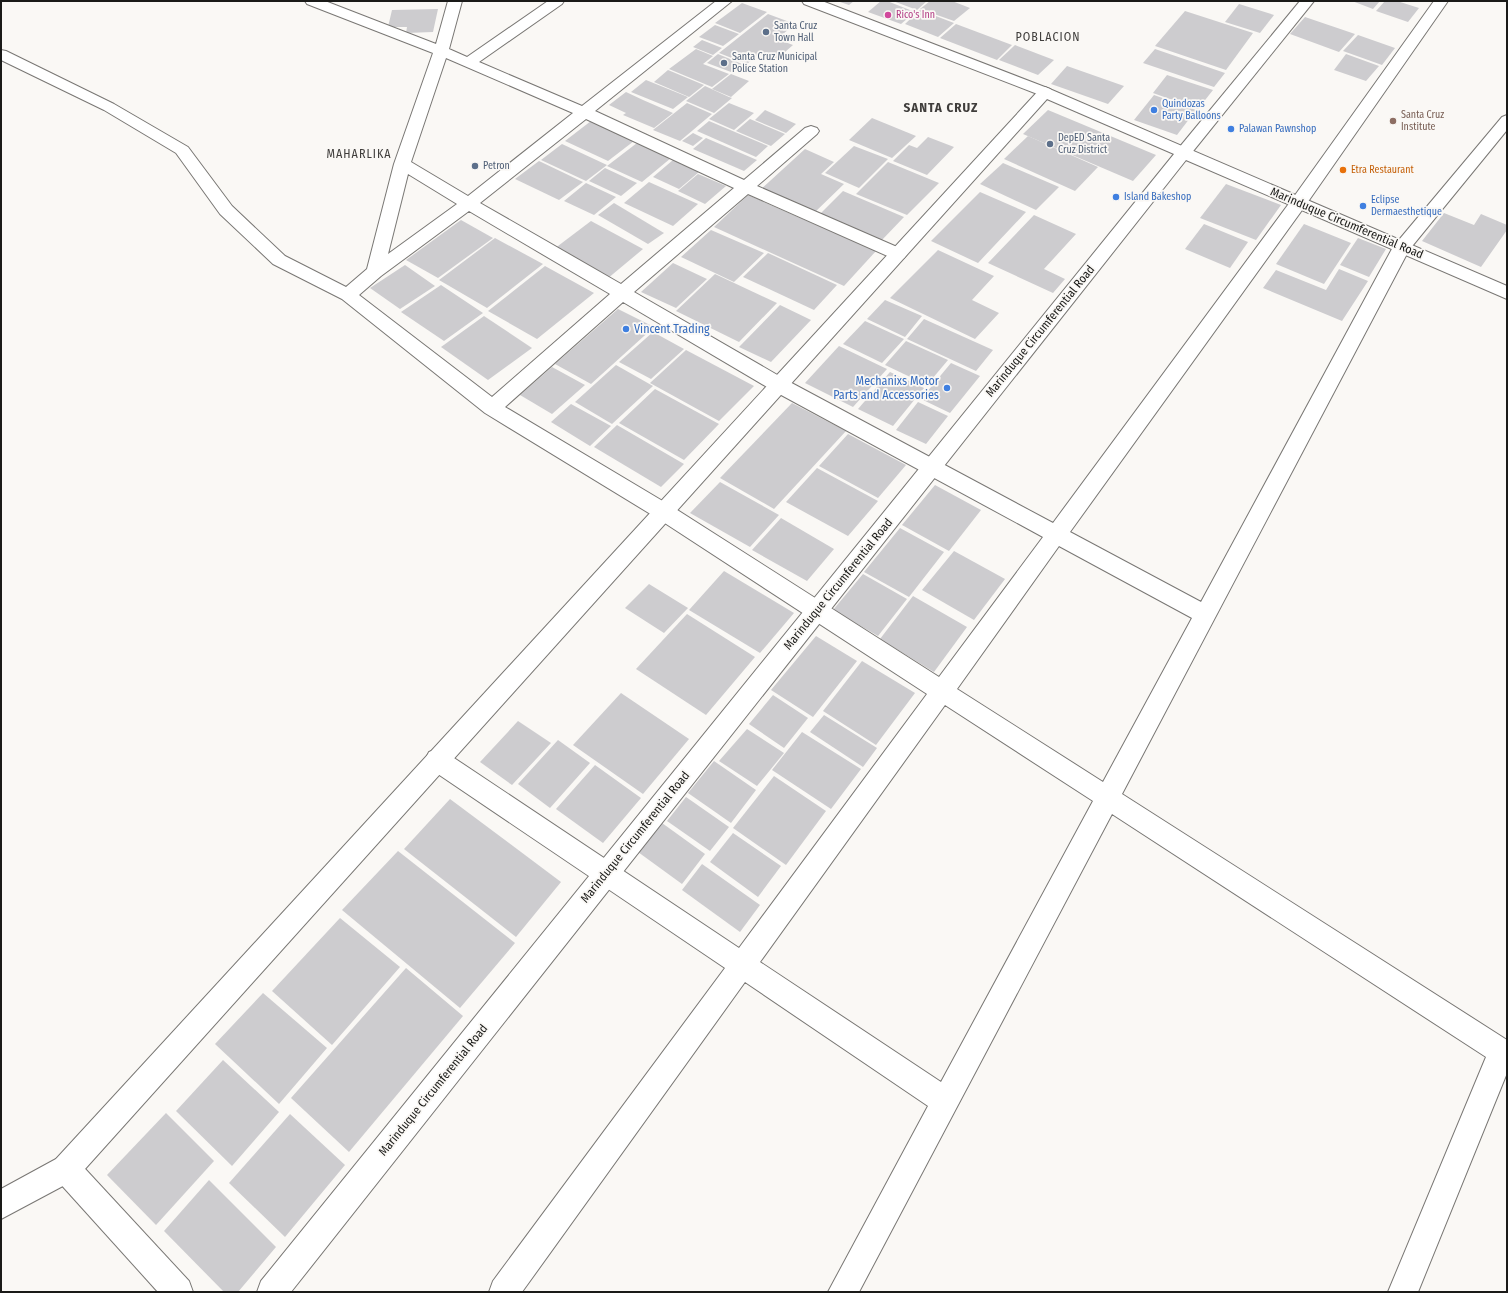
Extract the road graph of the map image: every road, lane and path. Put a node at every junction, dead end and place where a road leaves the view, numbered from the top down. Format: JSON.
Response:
{"nodes":[{"id":1,"x":312,"y":1,"type":"edge"},
{"id":2,"x":455,"y":1,"type":"edge"},
{"id":3,"x":557,"y":1,"type":"edge"},
{"id":4,"x":725,"y":1,"type":"edge"},
{"id":5,"x":810,"y":1,"type":"edge"},
{"id":6,"x":1307,"y":1,"type":"edge"},
{"id":7,"x":1441,"y":1,"type":"edge"},
{"id":8,"x":441,"y":51,"type":"junction"},
{"id":9,"x":1,"y":54,"type":"edge"},
{"id":10,"x":468,"y":63,"type":"junction"},
{"id":11,"x":1045,"y":92,"type":"junction"},
{"id":12,"x":584,"y":112,"type":"junction"},
{"id":13,"x":1507,"y":120,"type":"edge"},
{"id":14,"x":811,"y":131,"type":"dead end"},
{"id":15,"x":1184,"y":152,"type":"junction"},
{"id":16,"x":402,"y":164,"type":"junction"},
{"id":17,"x":746,"y":186,"type":"junction"},
{"id":18,"x":1299,"y":202,"type":"junction"},
{"id":19,"x":469,"y":203,"type":"junction"},
{"id":20,"x":1402,"y":247,"type":"junction"},
{"id":21,"x":898,"y":254,"type":"junction"},
{"id":22,"x":375,"y":272,"type":"junction"},
{"id":23,"x":622,"y":293,"type":"junction"},
{"id":24,"x":1507,"y":293,"type":"edge"},
{"id":25,"x":348,"y":296,"type":"junction"},
{"id":26,"x":779,"y":385,"type":"junction"},
{"id":27,"x":492,"y":408,"type":"junction"},
{"id":28,"x":932,"y":467,"type":"junction"},
{"id":29,"x":664,"y":512,"type":"junction"},
{"id":30,"x":1056,"y":534,"type":"junction"},
{"id":31,"x":817,"y":610,"type":"junction"},
{"id":32,"x":1205,"y":615,"type":"junction"},
{"id":33,"x":942,"y":691,"type":"junction"},
{"id":34,"x":437,"y":760,"type":"junction"},
{"id":35,"x":1107,"y":797,"type":"junction"},
{"id":36,"x":606,"y":874,"type":"junction"},
{"id":37,"x":742,"y":965,"type":"junction"},
{"id":38,"x":945,"y":1101,"type":"junction"},
{"id":39,"x":66,"y":1169,"type":"junction"},
{"id":40,"x":1,"y":1205,"type":"edge"},
{"id":41,"x":178,"y":1292,"type":"edge"},
{"id":42,"x":272,"y":1292,"type":"edge"},
{"id":43,"x":504,"y":1292,"type":"edge"},
{"id":44,"x":843,"y":1292,"type":"edge"},
{"id":45,"x":1403,"y":1292,"type":"edge"}],
"edges":[{"from":1,"to":8,"type":"street"},
{"from":2,"to":8,"type":"street"},
{"from":3,"to":10,"type":"street"},
{"from":4,"to":12,"type":"street"},
{"from":5,"to":11,"type":"street"},
{"from":6,"to":15,"type":"street"},
{"from":7,"to":18,"type":"street"},
{"from":8,"to":10,"type":"street"},
{"from":8,"to":16,"type":"street"},
{"from":9,"to":25,"type":"street"},
{"from":10,"to":12,"type":"street"},
{"from":11,"to":15,"type":"street"},
{"from":11,"to":21,"type":"street"},
{"from":12,"to":17,"type":"street"},
{"from":12,"to":19,"type":"street"},
{"from":13,"to":20,"type":"street"},
{"from":14,"to":17,"type":"street"},
{"from":15,"to":18,"type":"street","name":"Marinduque Circumferential Road"},
{"from":15,"to":28,"type":"street","name":"Marinduque Circumferential Road"},
{"from":16,"to":19,"type":"street"},
{"from":16,"to":22,"type":"street"},
{"from":17,"to":21,"type":"street"},
{"from":17,"to":23,"type":"street"},
{"from":18,"to":20,"type":"street","name":"Marinduque Circumferential Road"},
{"from":18,"to":30,"type":"street"},
{"from":19,"to":22,"type":"street"},
{"from":19,"to":23,"type":"street"},
{"from":20,"to":24,"type":"street","name":"Marinduque Circumferential Road"},
{"from":20,"to":32,"type":"street"},
{"from":21,"to":26,"type":"street"},
{"from":22,"to":25,"type":"street"},
{"from":23,"to":26,"type":"street"},
{"from":23,"to":27,"type":"street"},
{"from":25,"to":27,"type":"street"},
{"from":26,"to":28,"type":"street"},
{"from":26,"to":29,"type":"street"},
{"from":27,"to":29,"type":"street"},
{"from":28,"to":30,"type":"street"},
{"from":28,"to":31,"type":"street","name":"Marinduque Circumferential Road"},
{"from":29,"to":31,"type":"street"},
{"from":29,"to":34,"type":"street"},
{"from":30,"to":32,"type":"street"},
{"from":30,"to":33,"type":"street"},
{"from":31,"to":33,"type":"street"},
{"from":31,"to":36,"type":"street","name":"Marinduque Circumferential Road"},
{"from":32,"to":35,"type":"street"},
{"from":33,"to":35,"type":"street"},
{"from":33,"to":37,"type":"street"},
{"from":34,"to":36,"type":"street"},
{"from":34,"to":39,"type":"street"},
{"from":35,"to":38,"type":"street"},
{"from":35,"to":45,"type":"street"},
{"from":36,"to":37,"type":"street"},
{"from":36,"to":42,"type":"street","name":"Marinduque Circumferential Road"},
{"from":37,"to":38,"type":"street"},
{"from":37,"to":43,"type":"street"},
{"from":38,"to":44,"type":"street"},
{"from":39,"to":40,"type":"street"},
{"from":39,"to":41,"type":"street"}]}
